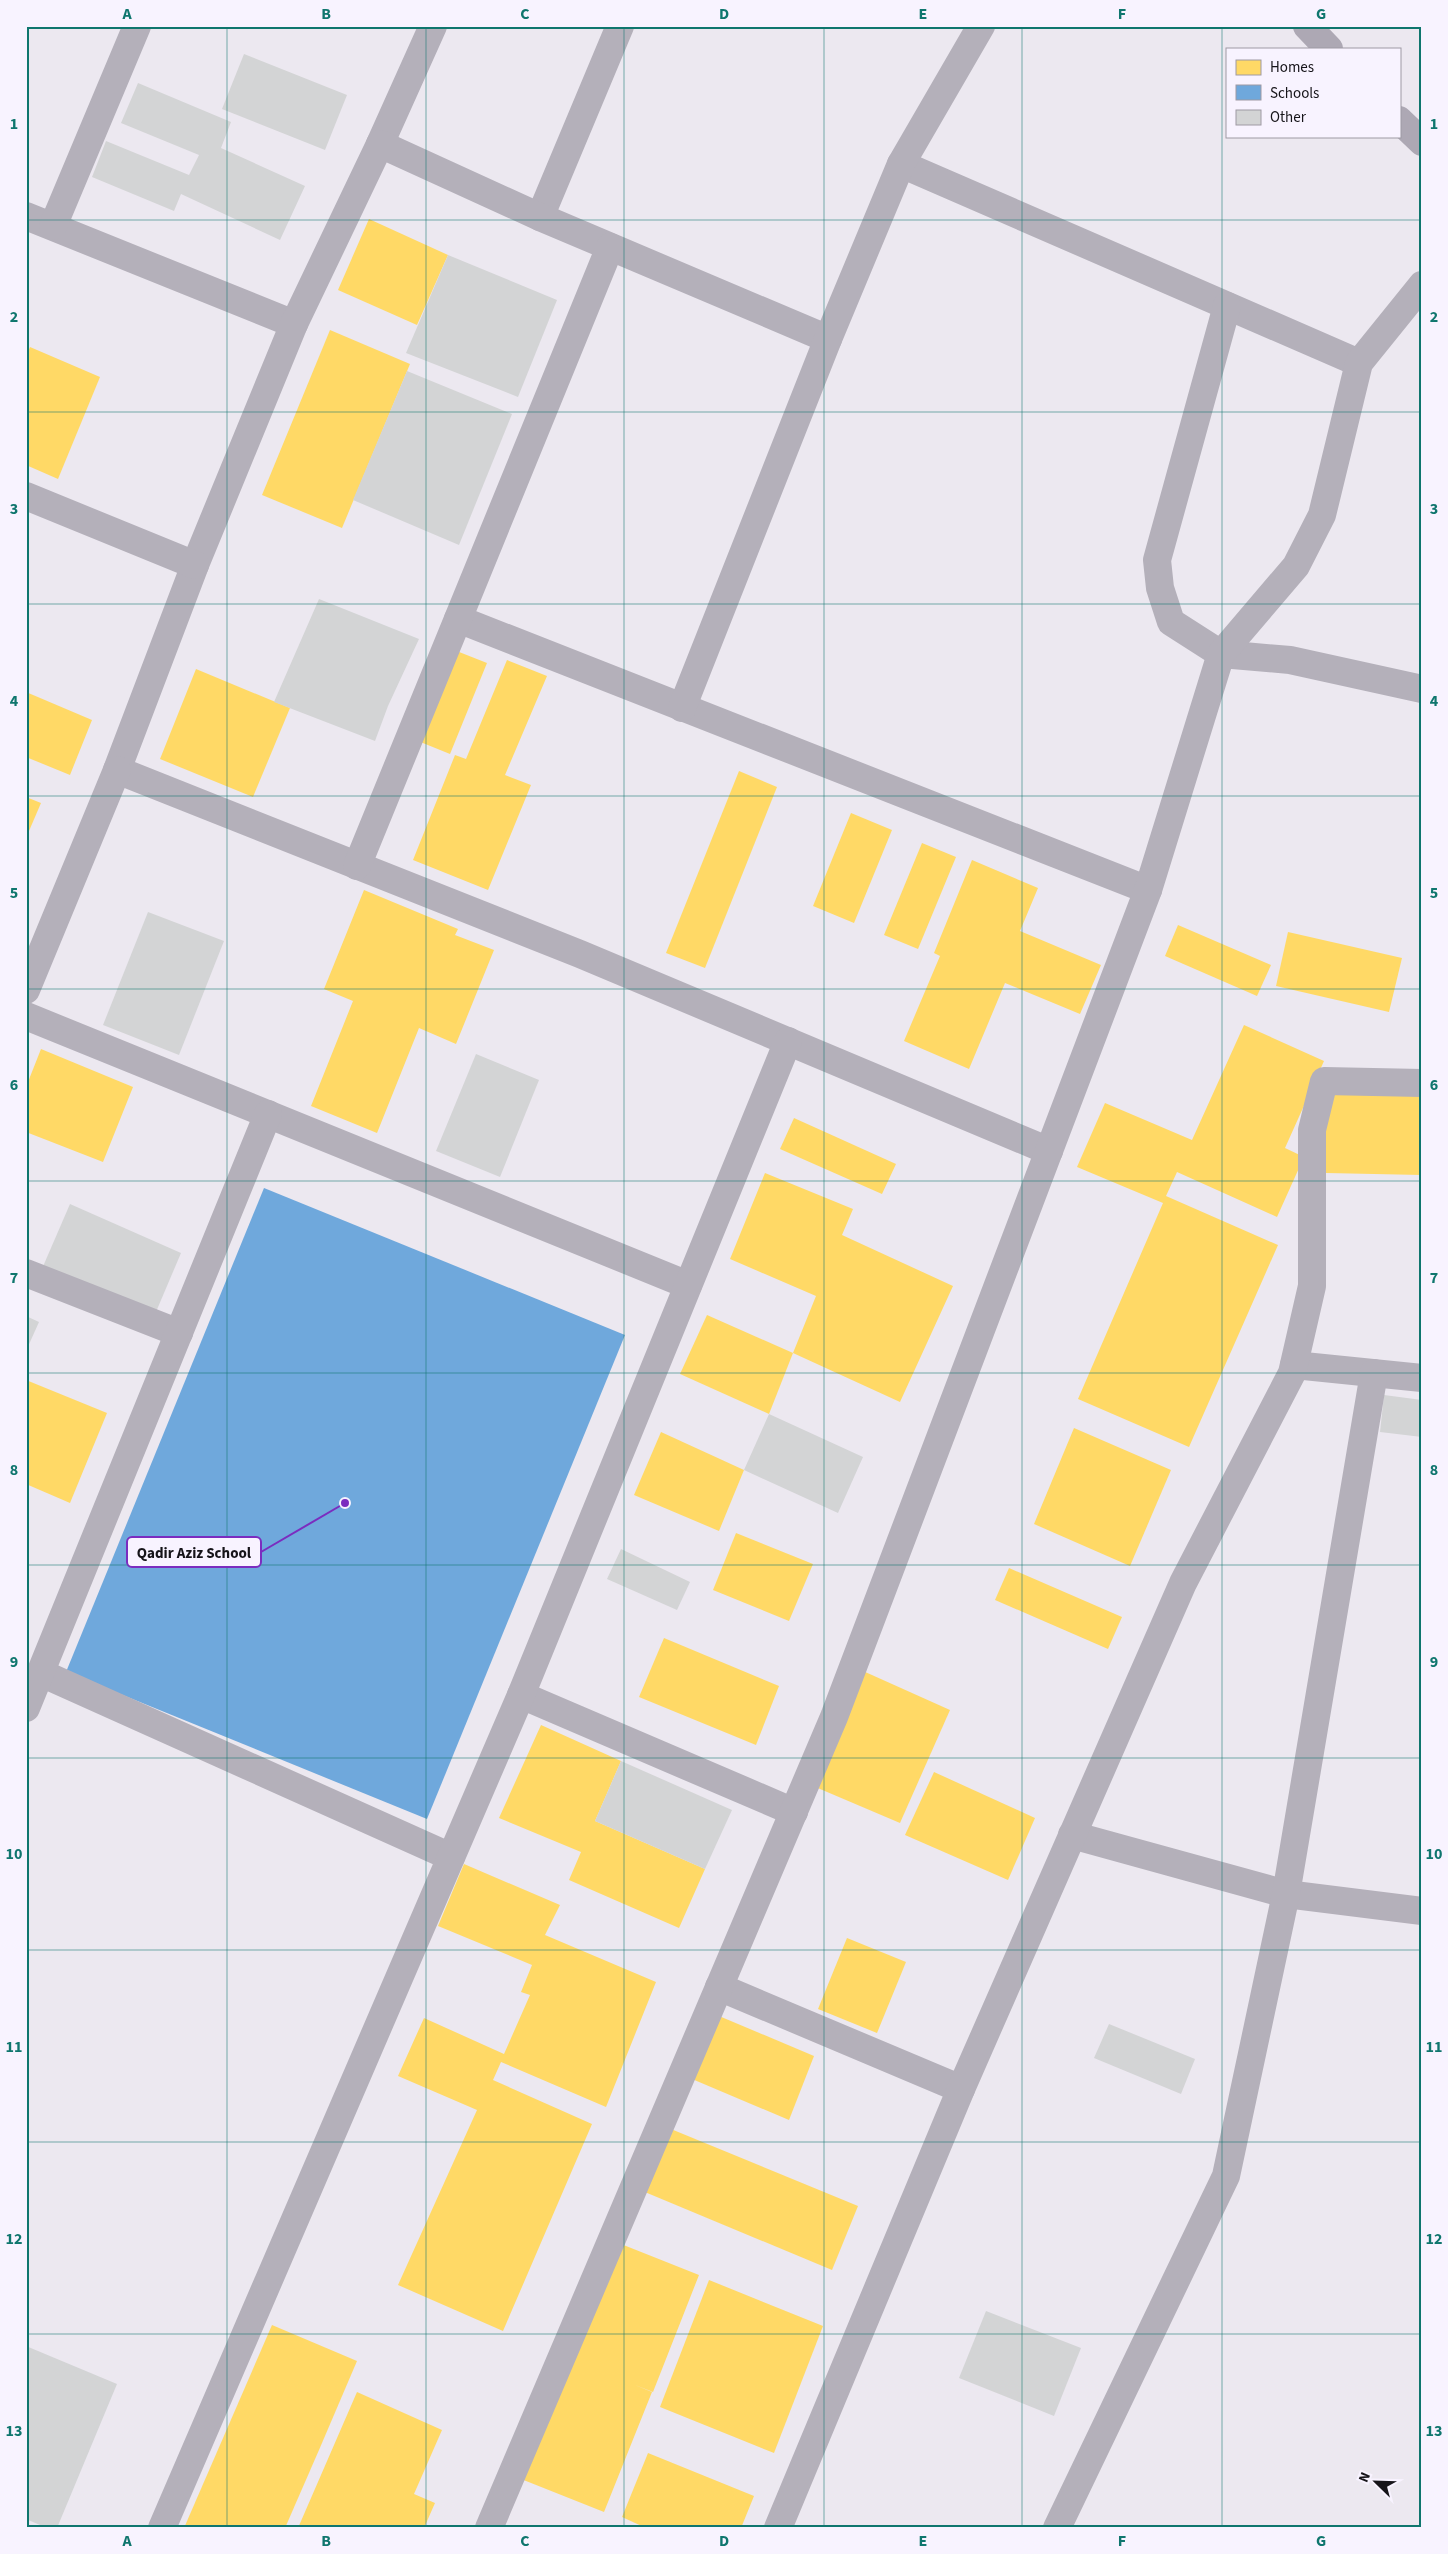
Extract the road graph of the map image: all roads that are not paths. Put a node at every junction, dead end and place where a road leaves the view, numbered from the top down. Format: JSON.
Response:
{"nodes":[{"id":1,"x":137,"y":26,"type":"edge"},
{"id":2,"x":433,"y":26,"type":"edge"},
{"id":3,"x":620,"y":26,"type":"edge"},
{"id":4,"x":981,"y":26,"type":"edge"},
{"id":5,"x":1307,"y":26,"type":"edge"},
{"id":6,"x":1328,"y":48,"type":"edge"},
{"id":7,"x":1400,"y":121,"type":"edge"},
{"id":8,"x":1422,"y":142,"type":"edge"},
{"id":9,"x":380,"y":144,"type":"junction"},
{"id":10,"x":901,"y":164,"type":"junction"},
{"id":11,"x":26,"y":216,"type":"edge"},
{"id":12,"x":540,"y":217,"type":"junction"},
{"id":13,"x":53,"y":226,"type":"junction"},
{"id":14,"x":610,"y":247,"type":"junction"},
{"id":15,"x":1422,"y":285,"type":"edge"},
{"id":16,"x":1227,"y":306,"type":"junction"},
{"id":17,"x":294,"y":324,"type":"junction"},
{"id":18,"x":828,"y":339,"type":"junction"},
{"id":19,"x":1359,"y":363,"type":"junction"},
{"id":20,"x":26,"y":496,"type":"edge"},
{"id":21,"x":195,"y":565,"type":"junction"},
{"id":22,"x":458,"y":619,"type":"junction"},
{"id":23,"x":1221,"y":654,"type":"junction"},
{"id":24,"x":1422,"y":689,"type":"edge"},
{"id":25,"x":682,"y":708,"type":"junction"},
{"id":26,"x":117,"y":770,"type":"junction"},
{"id":27,"x":357,"y":866,"type":"junction"},
{"id":28,"x":1148,"y":890,"type":"junction"},
{"id":29,"x":26,"y":990,"type":"edge"},
{"id":30,"x":26,"y":1016,"type":"edge"},
{"id":31,"x":788,"y":1041,"type":"junction"},
{"id":32,"x":1422,"y":1083,"type":"edge"},
{"id":33,"x":268,"y":1114,"type":"junction"},
{"id":34,"x":1049,"y":1151,"type":"junction"},
{"id":35,"x":26,"y":1273,"type":"edge"},
{"id":36,"x":688,"y":1285,"type":"junction"},
{"id":37,"x":179,"y":1333,"type":"junction"},
{"id":38,"x":1294,"y":1365,"type":"junction"},
{"id":39,"x":1374,"y":1373,"type":"junction"},
{"id":40,"x":1422,"y":1378,"type":"edge"},
{"id":41,"x":41,"y":1673,"type":"junction"},
{"id":42,"x":521,"y":1695,"type":"junction"},
{"id":43,"x":26,"y":1708,"type":"edge"},
{"id":44,"x":794,"y":1812,"type":"junction"},
{"id":45,"x":1072,"y":1835,"type":"junction"},
{"id":46,"x":451,"y":1857,"type":"junction"},
{"id":47,"x":1286,"y":1894,"type":"junction"},
{"id":48,"x":1422,"y":1910,"type":"edge"},
{"id":49,"x":719,"y":1987,"type":"junction"},
{"id":50,"x":961,"y":2090,"type":"junction"},
{"id":51,"x":162,"y":2528,"type":"edge"},
{"id":52,"x":489,"y":2528,"type":"edge"},
{"id":53,"x":778,"y":2528,"type":"edge"},
{"id":54,"x":1057,"y":2528,"type":"edge"}],
"edges":[{"from":1,"to":13,"type":"street"},
{"from":2,"to":9,"type":"street"},
{"from":3,"to":12,"type":"street"},
{"from":4,"to":10,"type":"street"},
{"from":5,"to":6,"type":"main road"},
{"from":7,"to":8,"type":"main road"},
{"from":9,"to":12,"type":"street"},
{"from":9,"to":17,"type":"street"},
{"from":10,"to":16,"type":"street"},
{"from":10,"to":18,"type":"street"},
{"from":11,"to":13,"type":"street"},
{"from":12,"to":14,"type":"street"},
{"from":13,"to":17,"type":"street"},
{"from":14,"to":18,"type":"street"},
{"from":14,"to":22,"type":"street"},
{"from":15,"to":19,"type":"street"},
{"from":16,"to":19,"type":"street"},
{"from":16,"to":23,"type":"street"},
{"from":17,"to":21,"type":"street"},
{"from":18,"to":25,"type":"street"},
{"from":19,"to":23,"type":"street"},
{"from":20,"to":21,"type":"street"},
{"from":21,"to":26,"type":"street"},
{"from":22,"to":25,"type":"street"},
{"from":22,"to":27,"type":"street"},
{"from":23,"to":24,"type":"street"},
{"from":23,"to":28,"type":"street"},
{"from":25,"to":28,"type":"street"},
{"from":26,"to":27,"type":"street"},
{"from":26,"to":29,"type":"street"},
{"from":27,"to":31,"type":"street"},
{"from":28,"to":34,"type":"street"},
{"from":30,"to":33,"type":"street"},
{"from":31,"to":34,"type":"street"},
{"from":31,"to":36,"type":"street"},
{"from":32,"to":38,"type":"street"},
{"from":33,"to":36,"type":"street"},
{"from":33,"to":37,"type":"street"},
{"from":34,"to":44,"type":"street"},
{"from":35,"to":37,"type":"street"},
{"from":36,"to":42,"type":"street"},
{"from":37,"to":41,"type":"street"},
{"from":38,"to":39,"type":"street"},
{"from":38,"to":45,"type":"street"},
{"from":39,"to":40,"type":"street"},
{"from":39,"to":47,"type":"street"},
{"from":41,"to":43,"type":"street"},
{"from":41,"to":46,"type":"street"},
{"from":42,"to":44,"type":"street"},
{"from":42,"to":46,"type":"street"},
{"from":44,"to":49,"type":"street"},
{"from":45,"to":47,"type":"street"},
{"from":45,"to":50,"type":"street"},
{"from":46,"to":51,"type":"street"},
{"from":47,"to":48,"type":"street"},
{"from":47,"to":54,"type":"street"},
{"from":49,"to":50,"type":"street"},
{"from":49,"to":52,"type":"street"},
{"from":50,"to":53,"type":"street"}]}
